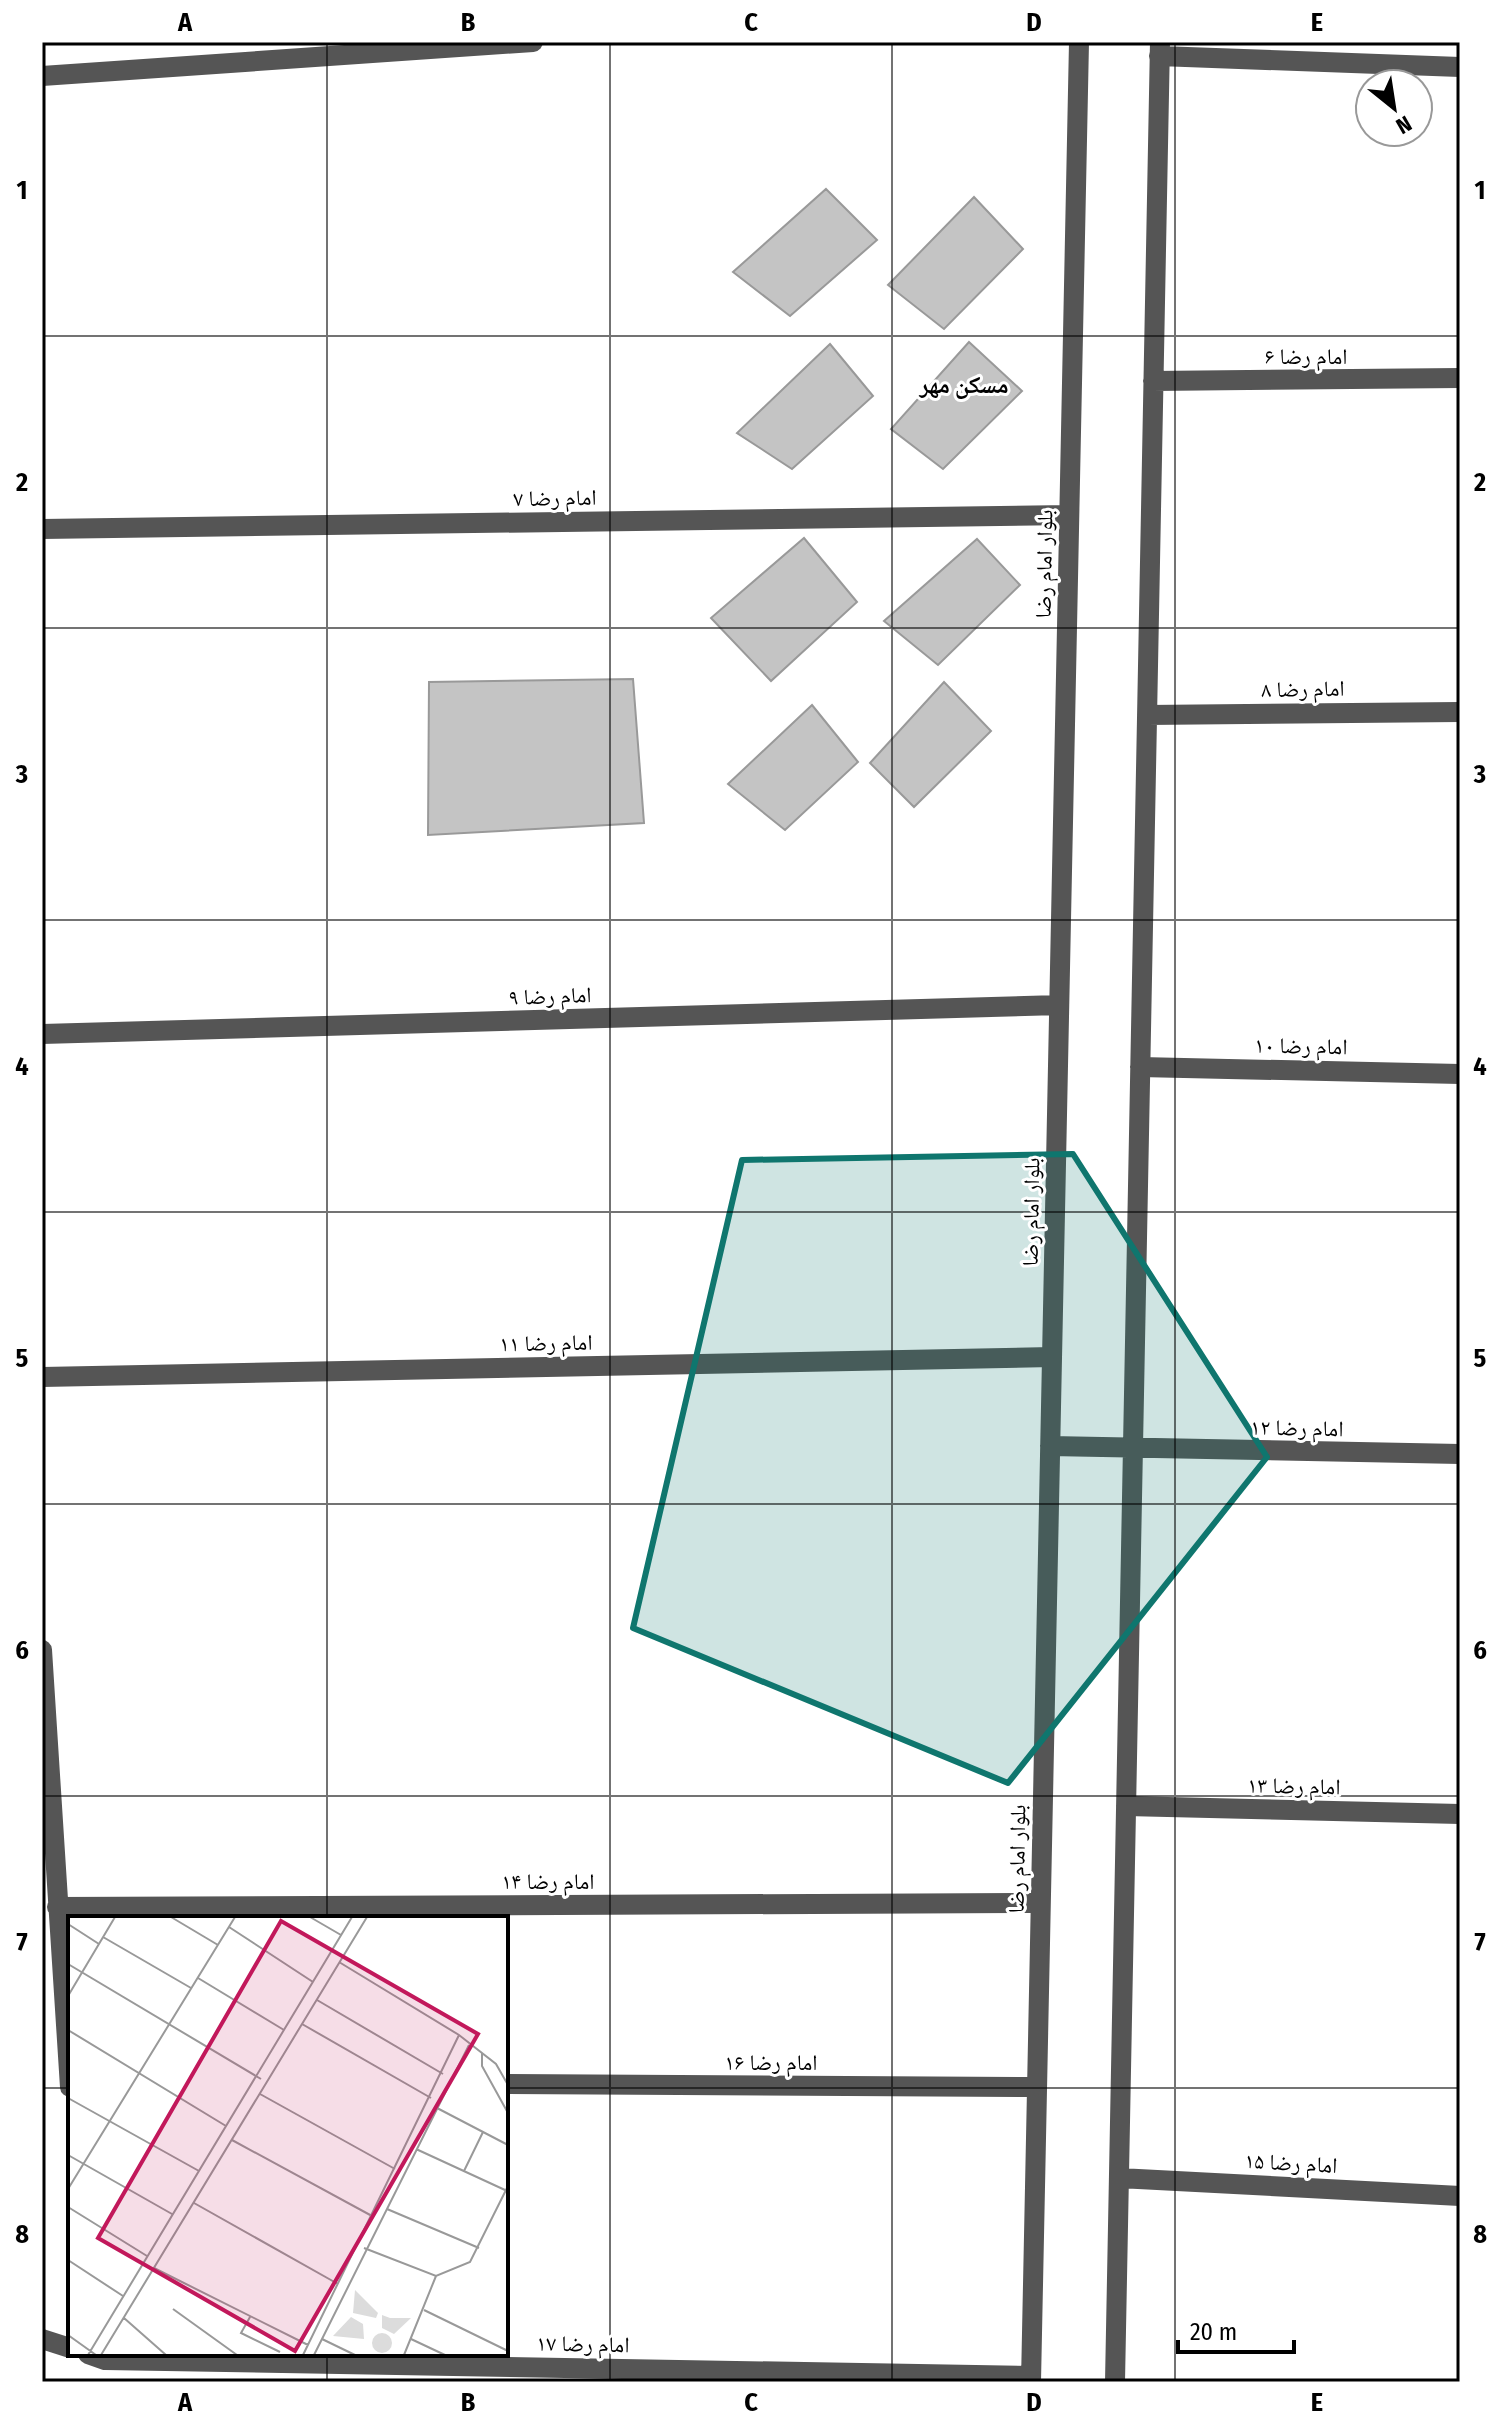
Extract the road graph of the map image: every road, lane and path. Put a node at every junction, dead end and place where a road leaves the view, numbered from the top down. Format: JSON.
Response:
{"nodes":[{"id":1,"x":533,"y":42,"type":"edge"},
{"id":2,"x":1079,"y":42,"type":"edge"},
{"id":3,"x":369,"y":46,"type":"edge"},
{"id":4,"x":1160,"y":49,"type":"edge"},
{"id":5,"x":1460,"y":67,"type":"edge"},
{"id":6,"x":42,"y":76,"type":"edge"},
{"id":7,"x":1460,"y":378,"type":"edge"},
{"id":8,"x":1153,"y":381,"type":"junction"},
{"id":9,"x":1069,"y":515,"type":"junction"},
{"id":10,"x":42,"y":529,"type":"edge"},
{"id":11,"x":1460,"y":712,"type":"edge"},
{"id":12,"x":1147,"y":715,"type":"junction"},
{"id":13,"x":1059,"y":1005,"type":"junction"},
{"id":14,"x":42,"y":1034,"type":"edge"},
{"id":15,"x":1140,"y":1067,"type":"junction"},
{"id":16,"x":1460,"y":1074,"type":"edge"},
{"id":17,"x":1052,"y":1357,"type":"junction"},
{"id":18,"x":42,"y":1377,"type":"edge"},
{"id":19,"x":1050,"y":1446,"type":"junction"},
{"id":20,"x":1133,"y":1449,"type":"junction"},
{"id":21,"x":1460,"y":1454,"type":"edge"},
{"id":22,"x":42,"y":1650,"type":"edge"},
{"id":23,"x":1126,"y":1806,"type":"junction"},
{"id":24,"x":1460,"y":1814,"type":"edge"},
{"id":25,"x":1040,"y":1903,"type":"junction"},
{"id":26,"x":57,"y":1907,"type":"junction"},
{"id":27,"x":68,"y":2057,"type":"edge"},
{"id":28,"x":508,"y":2084,"type":"edge"},
{"id":29,"x":1036,"y":2087,"type":"junction"},
{"id":30,"x":1119,"y":2178,"type":"junction"},
{"id":31,"x":1460,"y":2196,"type":"edge"},
{"id":32,"x":42,"y":2339,"type":"edge"},
{"id":33,"x":68,"y":2347,"type":"edge"},
{"id":34,"x":99,"y":2356,"type":"edge"},
{"id":35,"x":1031,"y":2379,"type":"edge"},
{"id":36,"x":1115,"y":2382,"type":"edge"}],
"edges":[{"from":1,"to":3,"type":"street"},
{"from":2,"to":9,"type":"street","name":"بلوار امام رضا"},
{"from":3,"to":6,"type":"street"},
{"from":4,"to":5,"type":"street"},
{"from":4,"to":8,"type":"street"},
{"from":7,"to":8,"type":"street","name":"امام رضا ۶"},
{"from":8,"to":12,"type":"street"},
{"from":9,"to":10,"type":"street","name":"امام رضا ۷"},
{"from":9,"to":13,"type":"street","name":"بلوار امام رضا"},
{"from":11,"to":12,"type":"street","name":"امام رضا ۸"},
{"from":12,"to":15,"type":"street"},
{"from":13,"to":14,"type":"street","name":"امام رضا ۹"},
{"from":13,"to":17,"type":"street","name":"بلوار امام رضا"},
{"from":15,"to":16,"type":"street","name":"امام رضا ۱۰"},
{"from":15,"to":20,"type":"street"},
{"from":17,"to":18,"type":"street","name":"امام رضا ۱۱"},
{"from":17,"to":19,"type":"street","name":"بلوار امام رضا"},
{"from":19,"to":20,"type":"street","name":"امام رضا ۱۲"},
{"from":19,"to":25,"type":"street","name":"بلوار امام رضا"},
{"from":20,"to":21,"type":"street","name":"امام رضا ۱۲"},
{"from":20,"to":23,"type":"street"},
{"from":22,"to":26,"type":"street"},
{"from":23,"to":24,"type":"street","name":"امام رضا ۱۳"},
{"from":23,"to":30,"type":"street"},
{"from":25,"to":26,"type":"street","name":"امام رضا ۱۴"},
{"from":25,"to":29,"type":"street","name":"بلوار امام رضا"},
{"from":26,"to":27,"type":"street"},
{"from":28,"to":29,"type":"street","name":"امام رضا ۱۶"},
{"from":29,"to":35,"type":"street","name":"بلوار امام رضا"},
{"from":30,"to":31,"type":"street","name":"امام رضا ۱۵"},
{"from":30,"to":36,"type":"street"},
{"from":32,"to":33,"type":"street"},
{"from":34,"to":35,"type":"street","name":"امام رضا ۱۷"}]}
